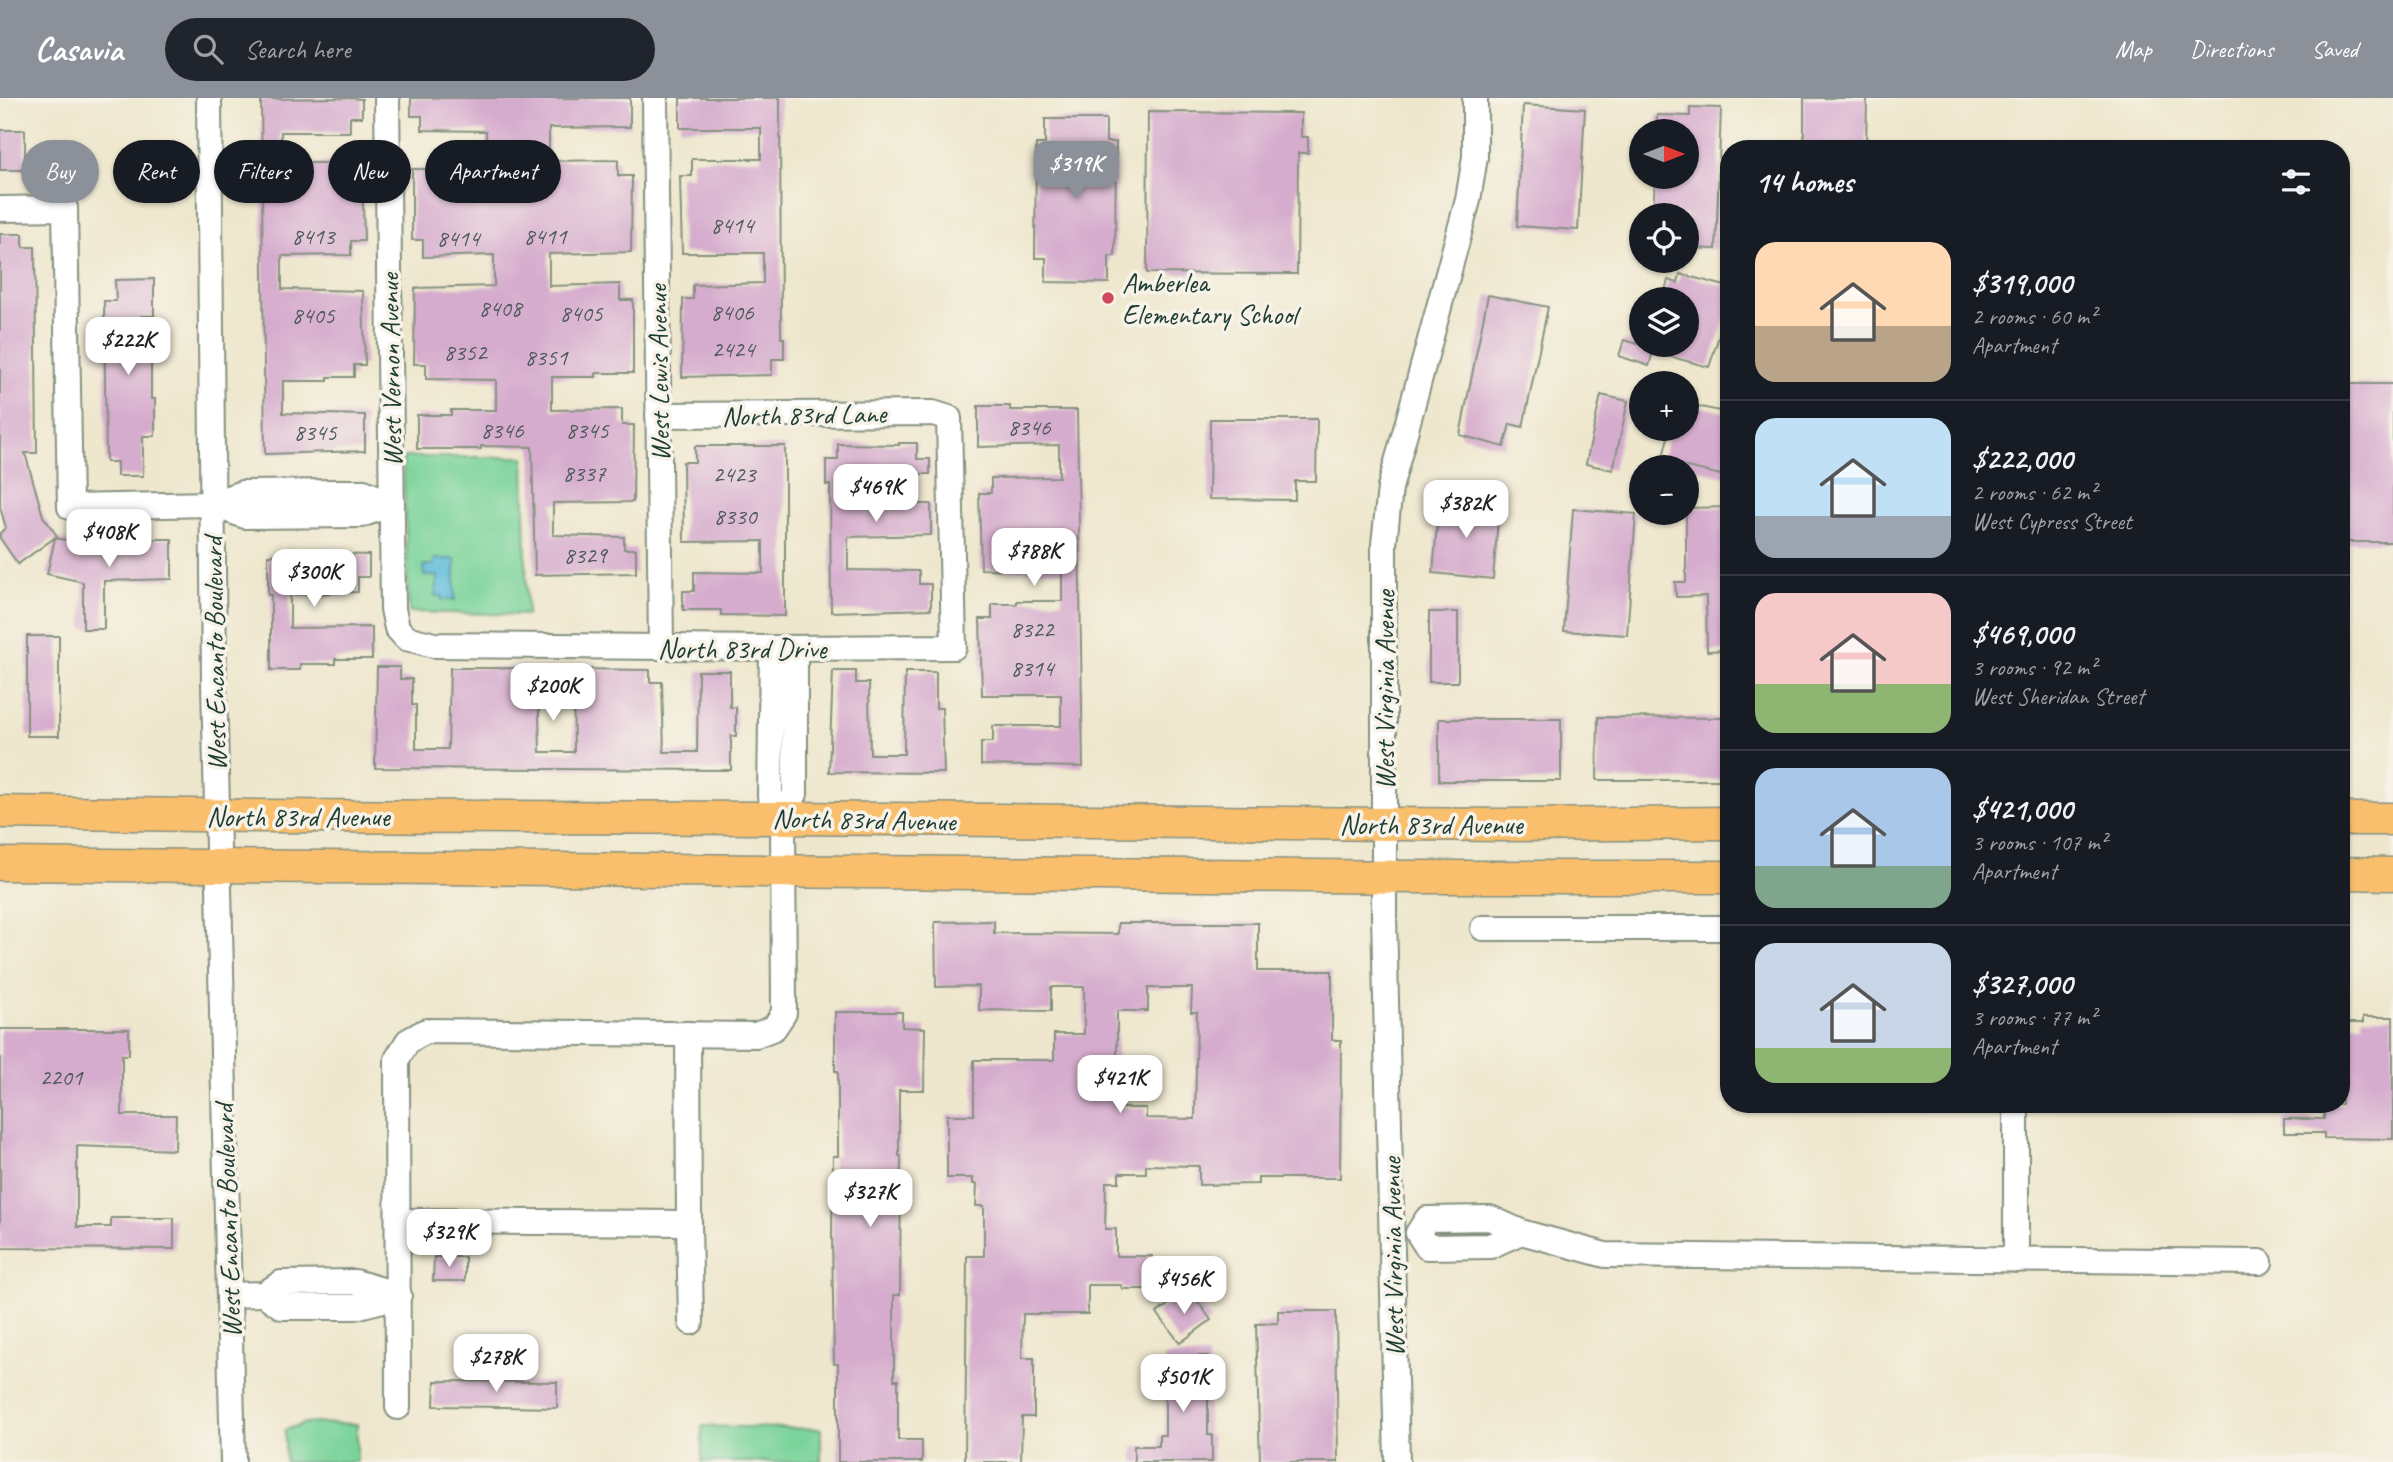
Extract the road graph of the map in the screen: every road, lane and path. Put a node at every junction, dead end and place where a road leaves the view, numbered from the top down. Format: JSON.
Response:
{"nodes":[{"id":1,"x":209,"y":98,"type":"edge"},
{"id":2,"x":387,"y":98,"type":"edge"},
{"id":3,"x":655,"y":98,"type":"edge"},
{"id":4,"x":1475,"y":98,"type":"edge"},
{"id":5,"x":0,"y":209,"type":"edge"},
{"id":6,"x":658,"y":415,"type":"junction"},
{"id":7,"x":211,"y":503,"type":"junction"},
{"id":8,"x":392,"y":504,"type":"junction"},
{"id":9,"x":406,"y":638,"type":"joint"},
{"id":10,"x":954,"y":647,"type":"joint"},
{"id":11,"x":661,"y":648,"type":"junction"},
{"id":12,"x":783,"y":648,"type":"junction"},
{"id":13,"x":0,"y":812,"type":"edge"},
{"id":14,"x":218,"y":815,"type":"junction"},
{"id":15,"x":783,"y":818,"type":"junction"},
{"id":16,"x":2350,"y":819,"type":"edge"},
{"id":17,"x":2393,"y":819,"type":"edge"},
{"id":18,"x":1720,"y":823,"type":"edge"},
{"id":19,"x":1384,"y":824,"type":"junction"},
{"id":20,"x":0,"y":864,"type":"edge"},
{"id":21,"x":218,"y":866,"type":"junction"},
{"id":22,"x":782,"y":872,"type":"junction"},
{"id":23,"x":2350,"y":873,"type":"edge"},
{"id":24,"x":2393,"y":874,"type":"edge"},
{"id":25,"x":1384,"y":877,"type":"junction"},
{"id":26,"x":1720,"y":877,"type":"edge"},
{"id":27,"x":1483,"y":928,"type":"dead end"},
{"id":28,"x":1720,"y":928,"type":"edge"},
{"id":29,"x":688,"y":1034,"type":"junction"},
{"id":30,"x":2016,"y":1113,"type":"edge"},
{"id":31,"x":399,"y":1221,"type":"junction"},
{"id":32,"x":690,"y":1223,"type":"junction"},
{"id":33,"x":1391,"y":1234,"type":"junction"},
{"id":34,"x":2016,"y":1260,"type":"junction"},
{"id":35,"x":2260,"y":1262,"type":"dead end"},
{"id":36,"x":229,"y":1294,"type":"junction"},
{"id":37,"x":399,"y":1295,"type":"junction"},
{"id":38,"x":691,"y":1322,"type":"dead end"},
{"id":39,"x":398,"y":1407,"type":"dead end"},
{"id":40,"x":233,"y":1462,"type":"edge"},
{"id":41,"x":1397,"y":1462,"type":"edge"}],
"edges":[{"from":1,"to":7,"type":"street","name":"West Encanto Boulevard"},
{"from":2,"to":8,"type":"street","name":"West Vernon Avenue"},
{"from":3,"to":6,"type":"street","name":"West Lewis Avenue"},
{"from":4,"to":19,"type":"street","name":"West Virginia Avenue"},
{"from":5,"to":7,"type":"street"},
{"from":6,"to":10,"type":"street","name":"North 83rd Lane"},
{"from":6,"to":11,"type":"street","name":"West Lewis Avenue"},
{"from":7,"to":8,"type":"street"},
{"from":7,"to":14,"type":"street","name":"West Encanto Boulevard"},
{"from":8,"to":9,"type":"street","name":"West Vernon Avenue"},
{"from":9,"to":11,"type":"street","name":"North 83rd Drive"},
{"from":10,"to":12,"type":"street","name":"North 83rd Drive"},
{"from":11,"to":12,"type":"street","name":"North 83rd Drive"},
{"from":12,"to":15,"type":"street"},
{"from":13,"to":14,"type":"main road","name":"North 83rd Avenue"},
{"from":14,"to":15,"type":"main road","name":"North 83rd Avenue"},
{"from":14,"to":21,"type":"street","name":"West Encanto Boulevard"},
{"from":15,"to":19,"type":"main road","name":"North 83rd Avenue"},
{"from":15,"to":22,"type":"street"},
{"from":16,"to":17,"type":"main road"},
{"from":18,"to":19,"type":"main road","name":"North 83rd Avenue"},
{"from":19,"to":25,"type":"street","name":"West Virginia Avenue"},
{"from":20,"to":21,"type":"main road","name":"North 83rd Avenue"},
{"from":21,"to":22,"type":"main road","name":"North 83rd Avenue"},
{"from":21,"to":36,"type":"street","name":"West Encanto Boulevard"},
{"from":22,"to":25,"type":"main road","name":"North 83rd Avenue"},
{"from":22,"to":29,"type":"street"},
{"from":23,"to":24,"type":"main road"},
{"from":25,"to":26,"type":"main road","name":"North 83rd Avenue"},
{"from":25,"to":33,"type":"street","name":"West Virginia Avenue"},
{"from":27,"to":28,"type":"street"},
{"from":29,"to":31,"type":"street"},
{"from":29,"to":32,"type":"street"},
{"from":30,"to":34,"type":"street"},
{"from":31,"to":32,"type":"street"},
{"from":31,"to":37,"type":"street"},
{"from":32,"to":38,"type":"street"},
{"from":33,"to":34,"type":"street"},
{"from":33,"to":41,"type":"street","name":"West Virginia Avenue"},
{"from":34,"to":35,"type":"street"},
{"from":36,"to":37,"type":"street"},
{"from":36,"to":40,"type":"street","name":"West Encanto Boulevard"},
{"from":37,"to":39,"type":"street"}]}
